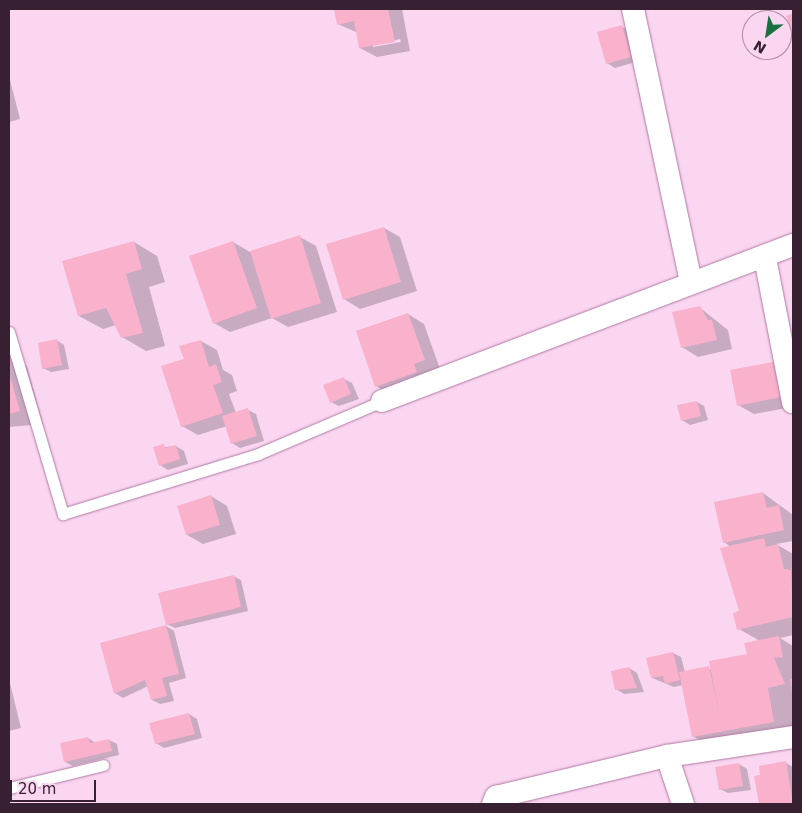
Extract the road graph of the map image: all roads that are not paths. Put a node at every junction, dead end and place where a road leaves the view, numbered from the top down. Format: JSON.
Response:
{"nodes":[{"id":1,"x":633,"y":9,"type":"edge"},
{"id":2,"x":793,"y":245,"type":"edge"},
{"id":3,"x":765,"y":258,"type":"junction"},
{"id":4,"x":691,"y":282,"type":"junction"},
{"id":5,"x":9,"y":332,"type":"edge"},
{"id":6,"x":382,"y":401,"type":"joint"},
{"id":7,"x":793,"y":402,"type":"edge"},
{"id":8,"x":793,"y":736,"type":"edge"},
{"id":9,"x":666,"y":756,"type":"junction"},
{"id":10,"x":103,"y":764,"type":"dead end"},
{"id":11,"x":9,"y":788,"type":"edge"},
{"id":12,"x":493,"y":804,"type":"edge"},
{"id":13,"x":683,"y":804,"type":"edge"}],
"edges":[{"from":1,"to":4,"type":"street"},
{"from":2,"to":3,"type":"street"},
{"from":3,"to":4,"type":"street"},
{"from":3,"to":7,"type":"street"},
{"from":4,"to":6,"type":"street"},
{"from":5,"to":6,"type":"lane"},
{"from":8,"to":9,"type":"street"},
{"from":9,"to":12,"type":"street"},
{"from":9,"to":13,"type":"street"},
{"from":10,"to":11,"type":"lane"}]}
